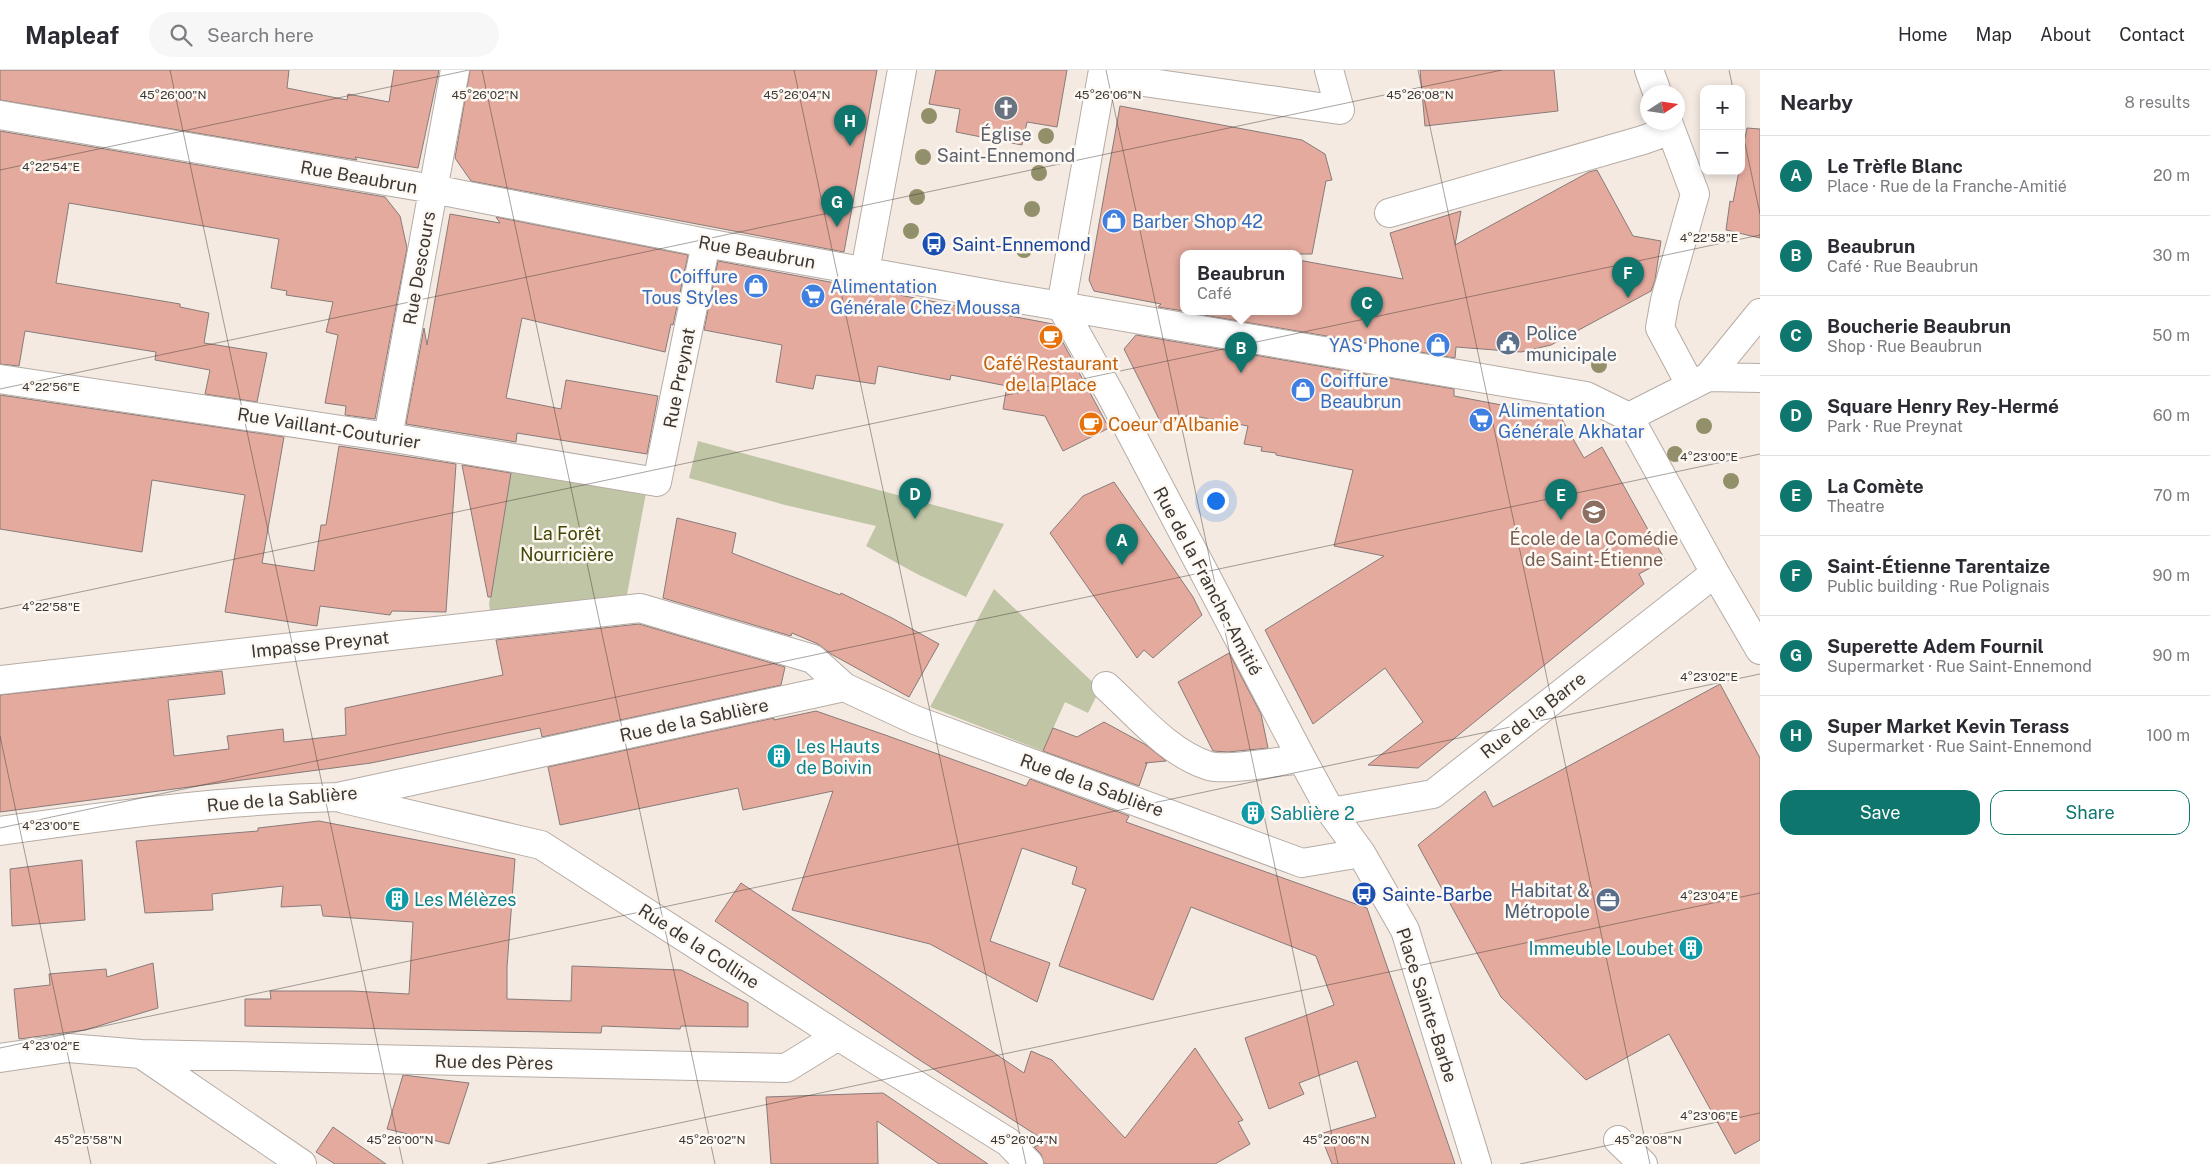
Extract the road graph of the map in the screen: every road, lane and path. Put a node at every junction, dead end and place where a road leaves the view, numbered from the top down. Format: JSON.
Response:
{"nodes":[{"id":1,"x":455,"y":70,"type":"edge"},
{"id":2,"x":902,"y":70,"type":"edge"},
{"id":3,"x":1329,"y":70,"type":"edge"},
{"id":4,"x":1648,"y":70,"type":"edge"},
{"id":5,"x":1102,"y":73,"type":"edge"},
{"id":6,"x":1654,"y":85,"type":"edge"},
{"id":7,"x":0,"y":115,"type":"edge"},
{"id":8,"x":1662,"y":130,"type":"edge"},
{"id":9,"x":1671,"y":130,"type":"edge"},
{"id":10,"x":433,"y":189,"type":"junction"},
{"id":11,"x":1389,"y":212,"type":"dead end"},
{"id":12,"x":706,"y":243,"type":"junction"},
{"id":13,"x":865,"y":271,"type":"junction"},
{"id":14,"x":1060,"y":306,"type":"junction"},
{"id":15,"x":1760,"y":313,"type":"edge"},
{"id":16,"x":1760,"y":378,"type":"edge"},
{"id":17,"x":0,"y":379,"type":"edge"},
{"id":18,"x":1700,"y":381,"type":"junction"},
{"id":19,"x":1629,"y":417,"type":"junction"},
{"id":20,"x":388,"y":437,"type":"junction"},
{"id":21,"x":657,"y":482,"type":"joint"},
{"id":22,"x":1715,"y":573,"type":"junction"},
{"id":23,"x":1760,"y":650,"type":"edge"},
{"id":24,"x":0,"y":680,"type":"edge"},
{"id":25,"x":1106,"y":686,"type":"dead end"},
{"id":26,"x":844,"y":687,"type":"junction"},
{"id":27,"x":1302,"y":759,"type":"junction"},
{"id":28,"x":338,"y":797,"type":"junction"},
{"id":29,"x":1331,"y":812,"type":"junction"},
{"id":30,"x":0,"y":832,"type":"edge"},
{"id":31,"x":1361,"y":854,"type":"junction"},
{"id":32,"x":838,"y":1036,"type":"junction"},
{"id":33,"x":141,"y":1054,"type":"junction"},
{"id":34,"x":0,"y":1058,"type":"edge"},
{"id":35,"x":1618,"y":1140,"type":"dead end"},
{"id":36,"x":302,"y":1164,"type":"edge"},
{"id":37,"x":1029,"y":1164,"type":"edge"},
{"id":38,"x":1477,"y":1164,"type":"edge"},
{"id":39,"x":1643,"y":1164,"type":"edge"}],
"edges":[{"from":1,"to":10,"type":"street","name":"Rue Descours"},
{"from":2,"to":13,"type":"street"},
{"from":3,"to":5,"type":"street"},
{"from":4,"to":6,"type":"street"},
{"from":5,"to":14,"type":"street"},
{"from":7,"to":10,"type":"street","name":"Rue Beaubrun"},
{"from":8,"to":11,"type":"street"},
{"from":9,"to":18,"type":"street"},
{"from":10,"to":12,"type":"street","name":"Rue Beaubrun"},
{"from":10,"to":20,"type":"street","name":"Rue Descours"},
{"from":12,"to":13,"type":"street","name":"Rue Beaubrun"},
{"from":12,"to":21,"type":"street","name":"Rue Preynat"},
{"from":13,"to":14,"type":"street","name":"Rue Beaubrun"},
{"from":14,"to":19,"type":"street","name":"Rue Beaubrun"},
{"from":14,"to":27,"type":"street","name":"Rue de la Franche-Amitié"},
{"from":15,"to":18,"type":"street"},
{"from":16,"to":18,"type":"street"},
{"from":17,"to":20,"type":"street","name":"Rue Vaillant-Couturier"},
{"from":18,"to":19,"type":"street"},
{"from":19,"to":22,"type":"street"},
{"from":20,"to":21,"type":"street","name":"Rue Vaillant-Couturier"},
{"from":22,"to":23,"type":"street"},
{"from":22,"to":29,"type":"street","name":"Rue de la Barre"},
{"from":24,"to":26,"type":"street","name":"Impasse Preynat"},
{"from":25,"to":27,"type":"street"},
{"from":26,"to":28,"type":"street","name":"Rue de la Sablière"},
{"from":26,"to":31,"type":"street","name":"Rue de la Sablière"},
{"from":27,"to":29,"type":"street","name":"Rue de la Franche-Amitié"},
{"from":28,"to":30,"type":"street","name":"Rue de la Sablière"},
{"from":28,"to":32,"type":"street","name":"Rue de la Colline"},
{"from":29,"to":31,"type":"street","name":"Rue de la Franche-Amitié"},
{"from":31,"to":38,"type":"street","name":"Place Sainte-Barbe"},
{"from":32,"to":33,"type":"street","name":"Rue des Pères"},
{"from":32,"to":37,"type":"street","name":"Rue de la Colline"},
{"from":33,"to":34,"type":"street","name":"Rue des Pères"},
{"from":33,"to":36,"type":"street","name":"Rue des Pères"},
{"from":35,"to":39,"type":"street"}]}
